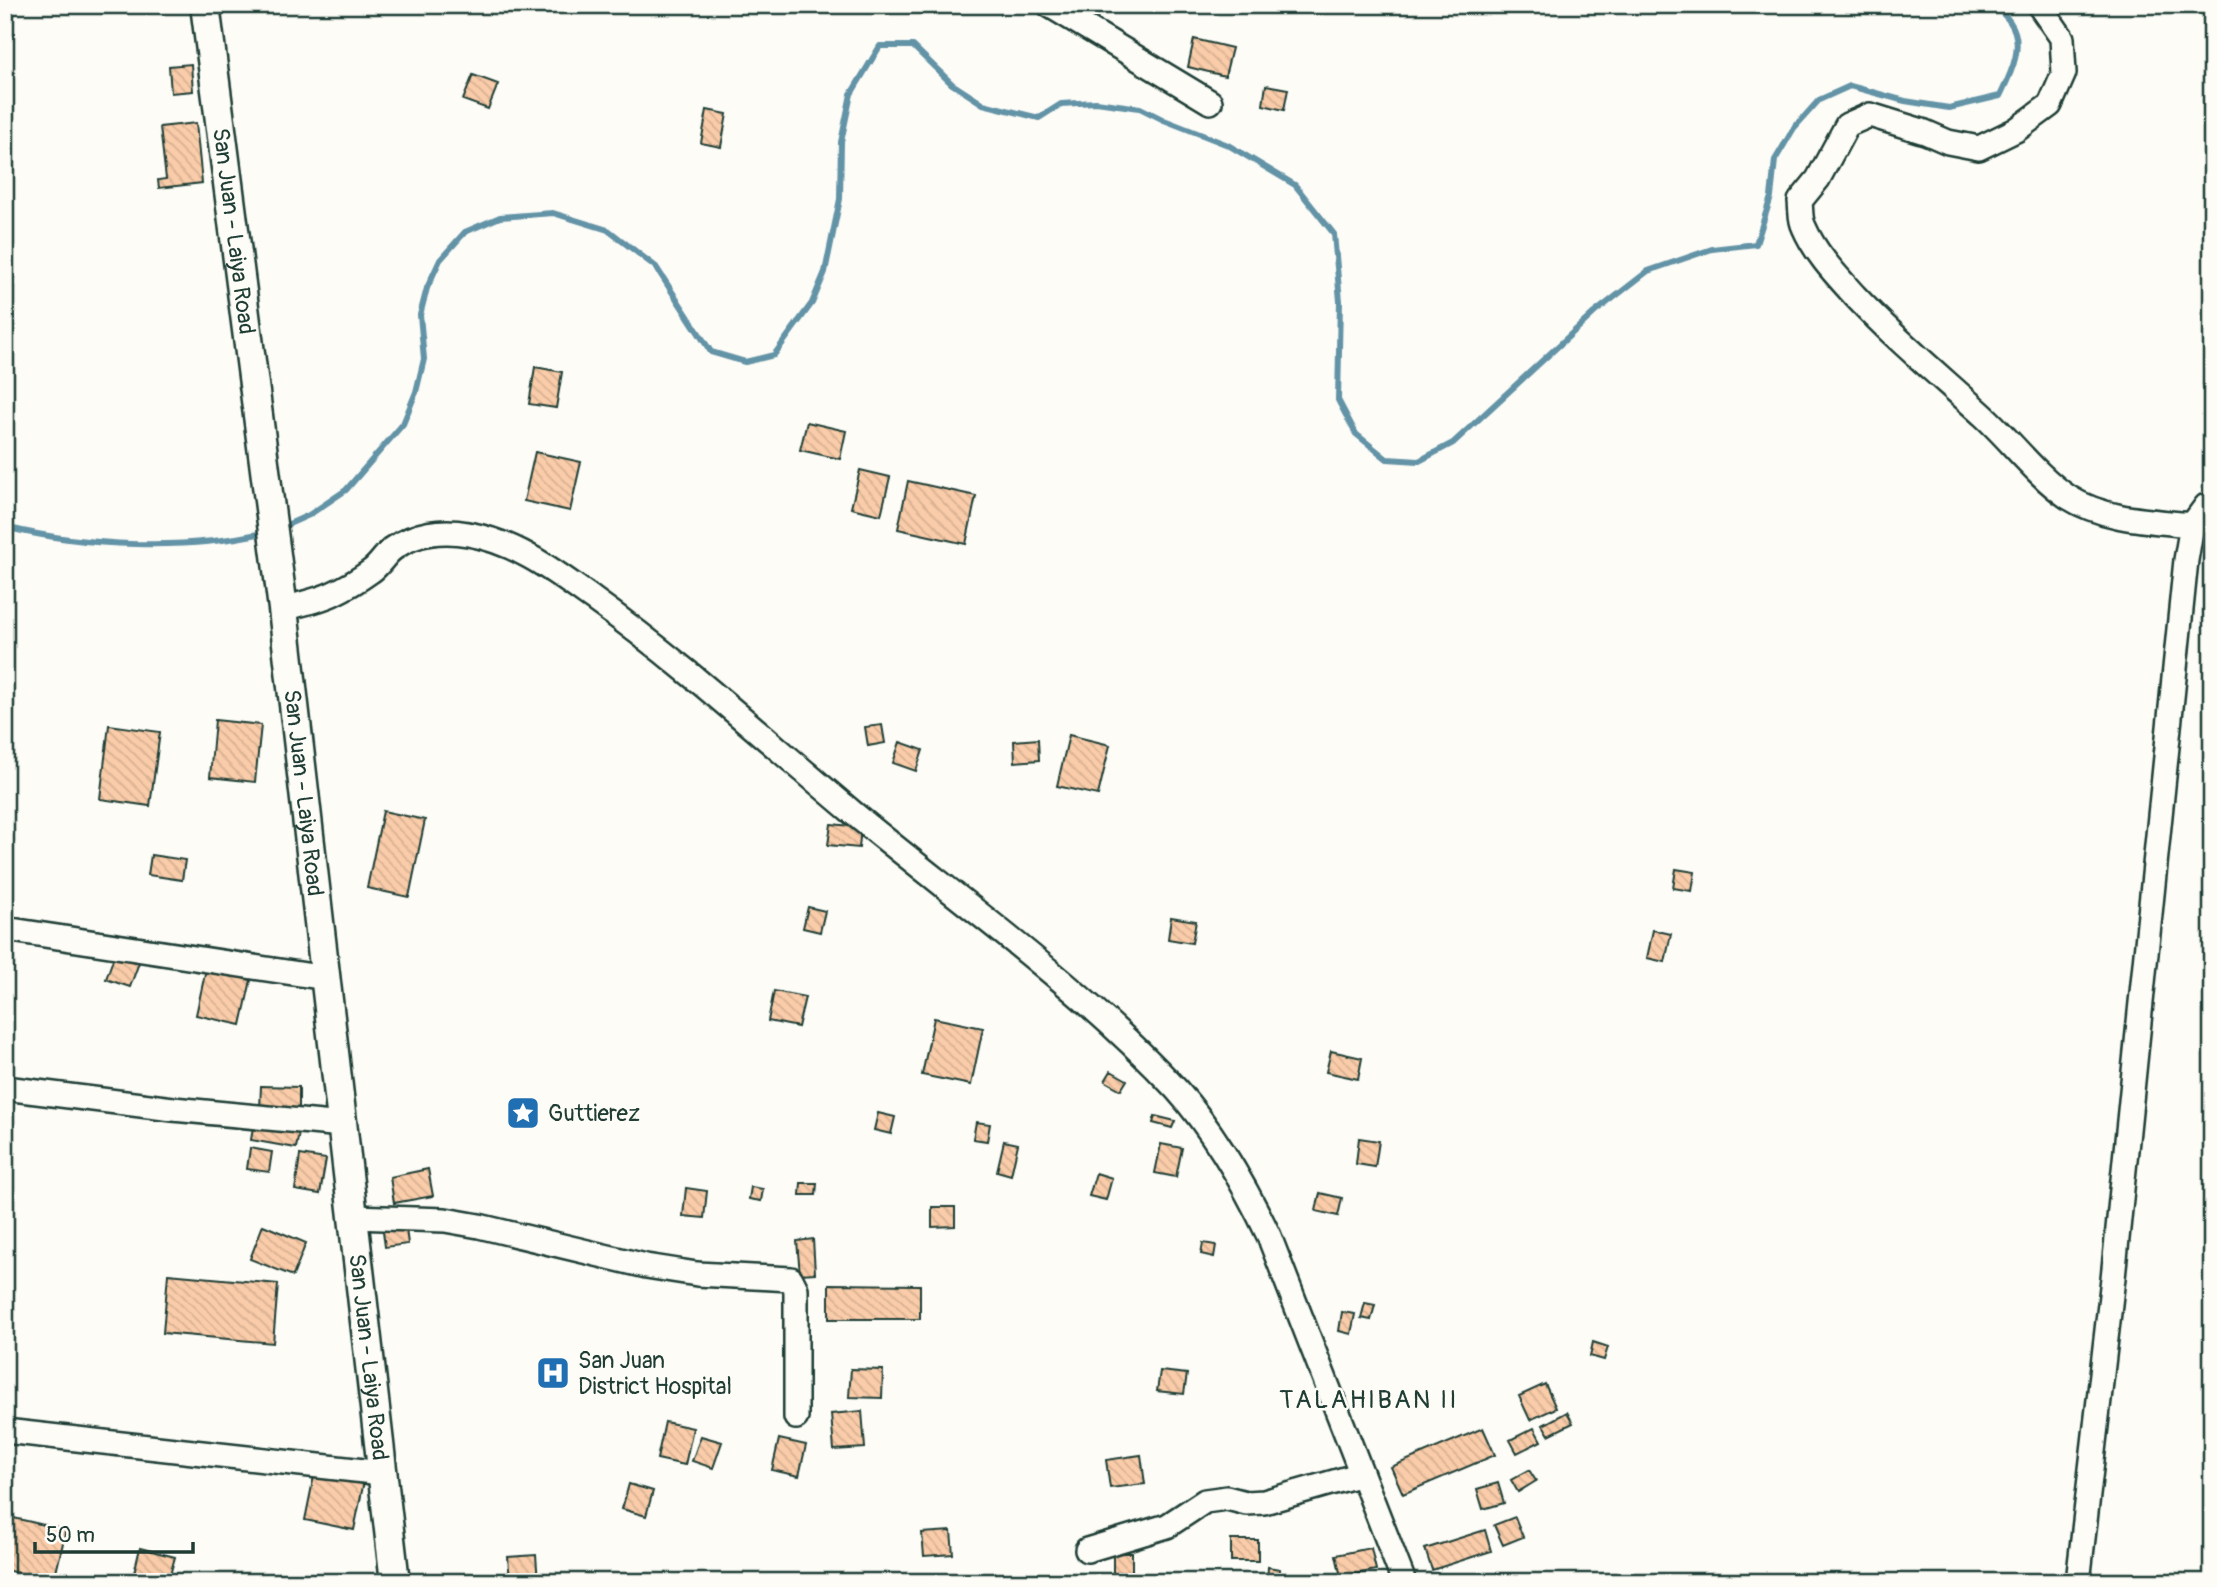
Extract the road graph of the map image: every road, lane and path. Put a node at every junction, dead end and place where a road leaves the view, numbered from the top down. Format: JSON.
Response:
{"nodes":[{"id":1,"x":205,"y":5,"type":"edge"},
{"id":2,"x":1049,"y":5,"type":"edge"},
{"id":3,"x":2039,"y":5,"type":"edge"},
{"id":4,"x":1210,"y":102,"type":"dead end"},
{"id":5,"x":2212,"y":505,"type":"edge"},
{"id":6,"x":2192,"y":525,"type":"junction"},
{"id":7,"x":283,"y":609,"type":"junction"},
{"id":8,"x":5,"y":929,"type":"edge"},
{"id":9,"x":326,"y":978,"type":"junction"},
{"id":10,"x":5,"y":1088,"type":"edge"},
{"id":11,"x":343,"y":1125,"type":"junction"},
{"id":12,"x":353,"y":1217,"type":"junction"},
{"id":13,"x":796,"y":1417,"type":"dead end"},
{"id":14,"x":5,"y":1431,"type":"edge"},
{"id":15,"x":382,"y":1473,"type":"junction"},
{"id":16,"x":1362,"y":1474,"type":"junction"},
{"id":17,"x":1087,"y":1550,"type":"dead end"},
{"id":18,"x":395,"y":1582,"type":"edge"},
{"id":19,"x":1404,"y":1582,"type":"edge"},
{"id":20,"x":2078,"y":1582,"type":"edge"}],
"edges":[{"from":1,"to":7,"type":"main road","name":"San Juan - Laiya Road"},
{"from":2,"to":4,"type":"street"},
{"from":3,"to":6,"type":"street"},
{"from":5,"to":6,"type":"street"},
{"from":6,"to":20,"type":"street"},
{"from":7,"to":9,"type":"main road","name":"San Juan - Laiya Road"},
{"from":7,"to":16,"type":"street"},
{"from":8,"to":9,"type":"street"},
{"from":9,"to":11,"type":"main road","name":"San Juan - Laiya Road"},
{"from":10,"to":11,"type":"street"},
{"from":11,"to":12,"type":"main road","name":"San Juan - Laiya Road"},
{"from":12,"to":13,"type":"street"},
{"from":12,"to":15,"type":"main road","name":"San Juan - Laiya Road"},
{"from":14,"to":15,"type":"street"},
{"from":15,"to":18,"type":"main road","name":"San Juan - Laiya Road"},
{"from":16,"to":17,"type":"street"},
{"from":16,"to":19,"type":"street"}]}
